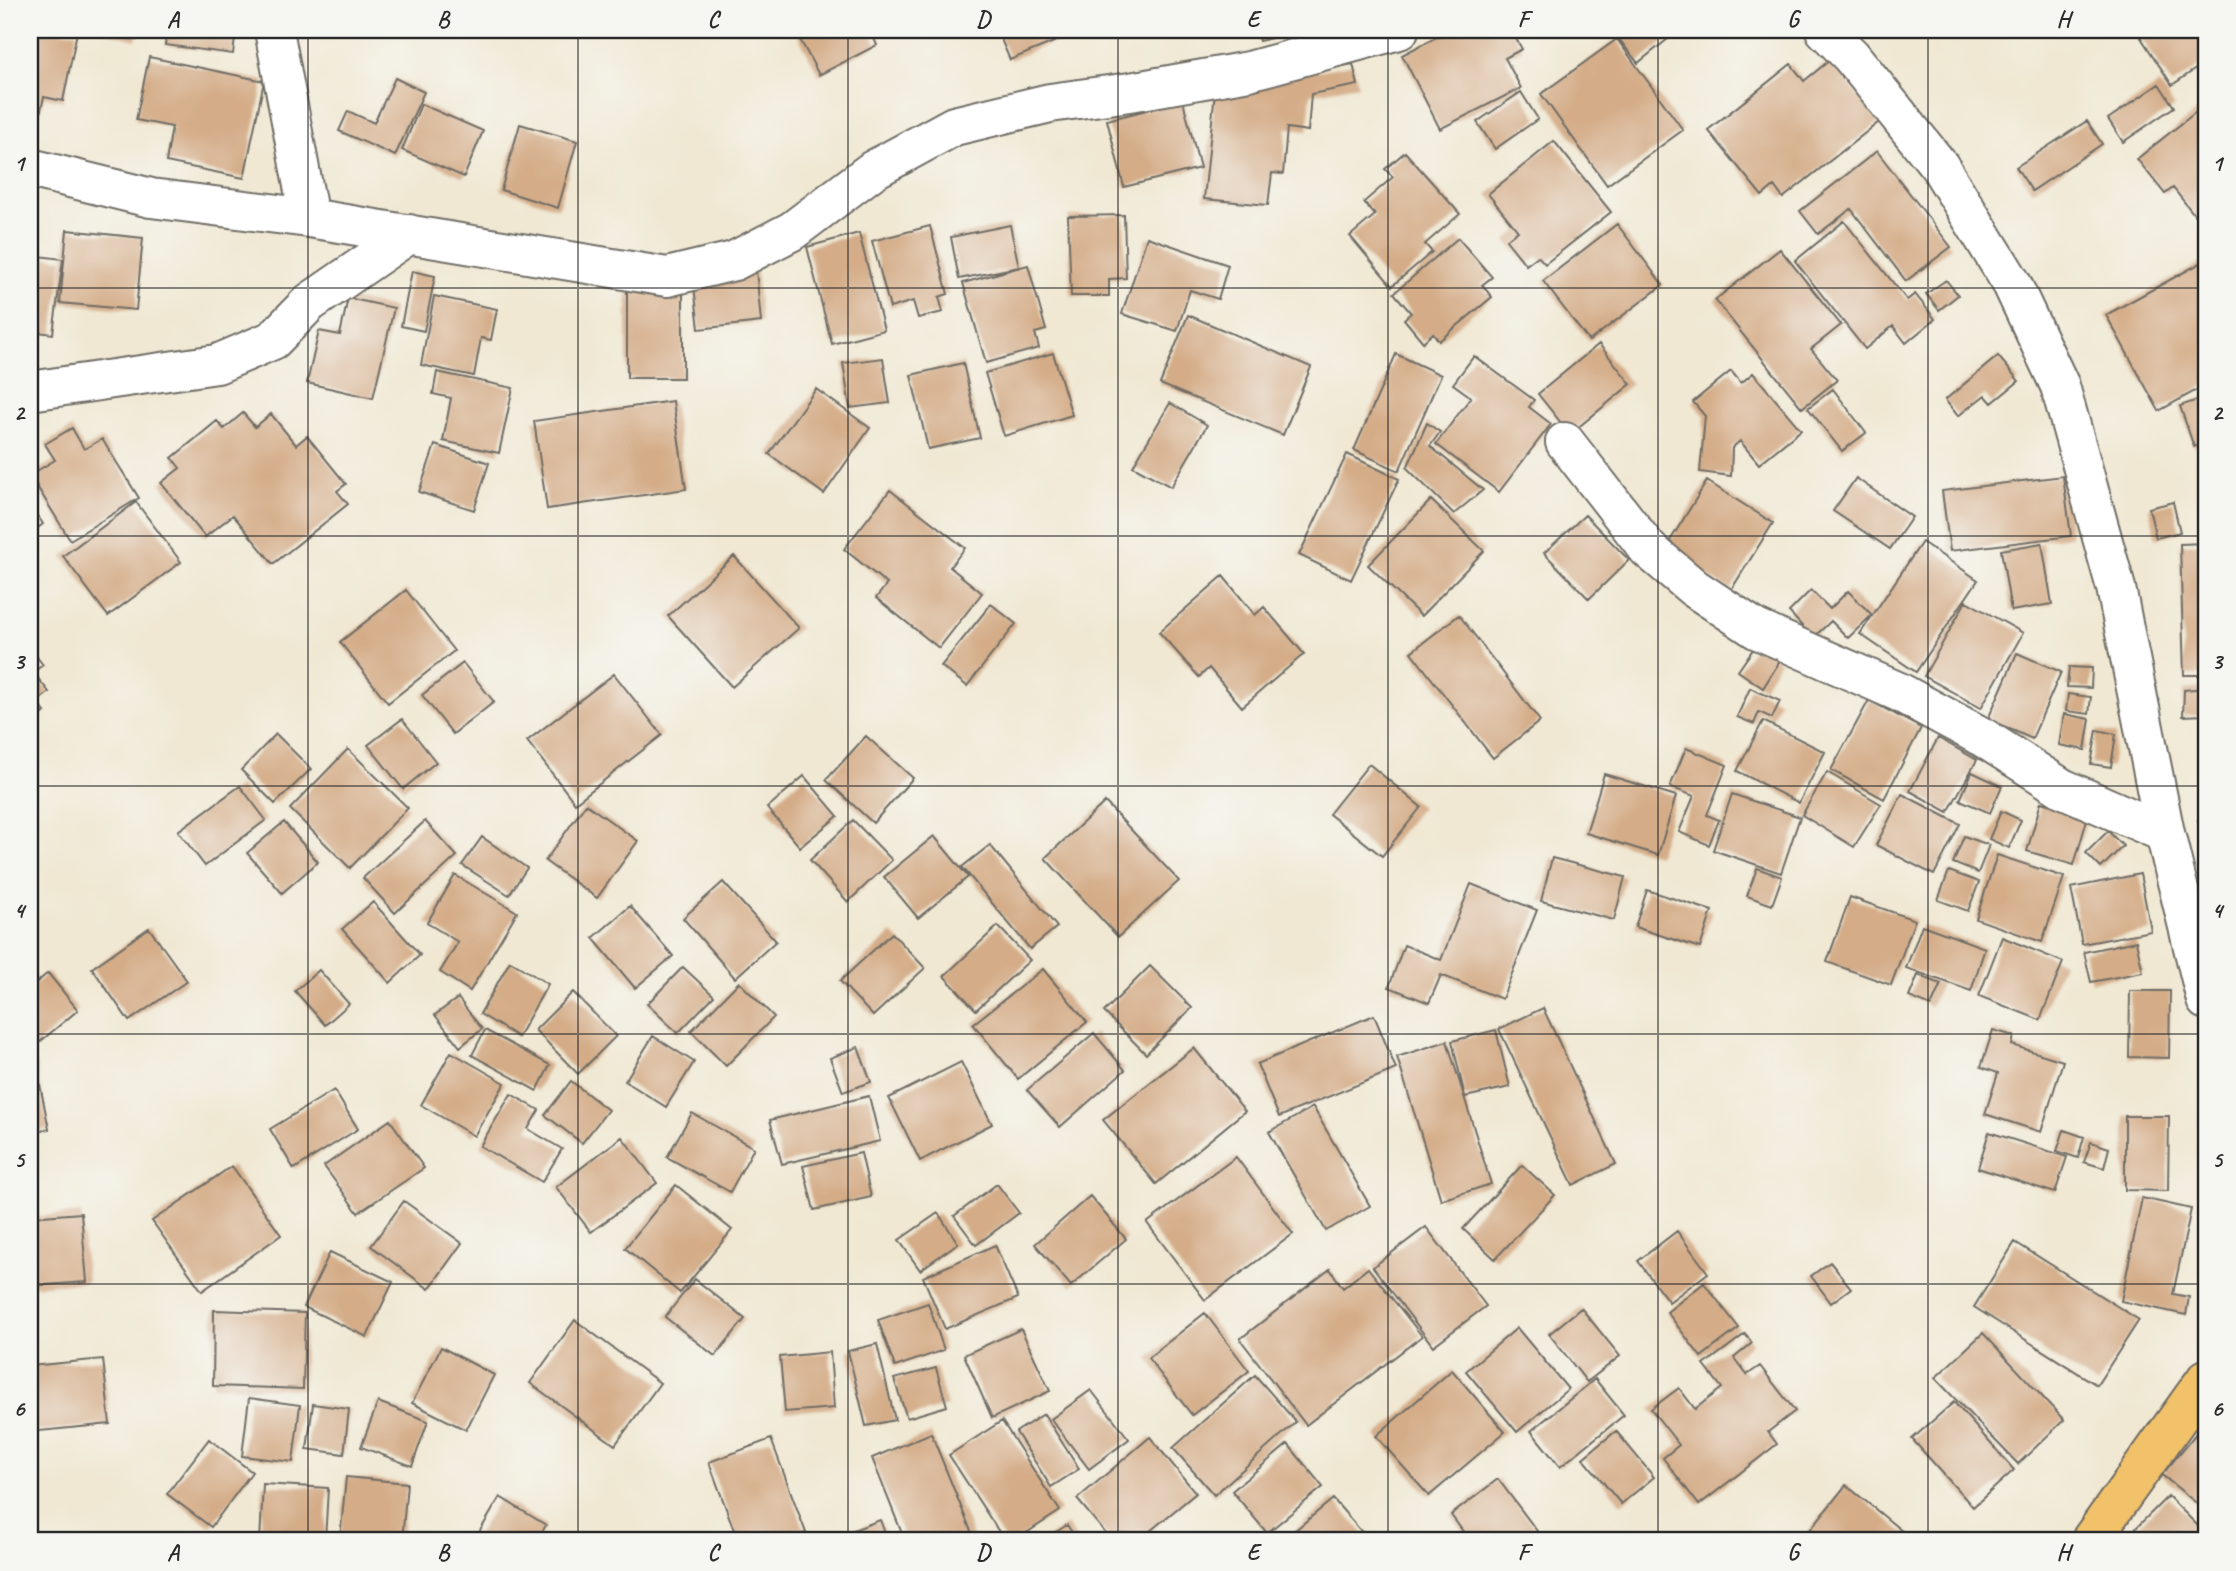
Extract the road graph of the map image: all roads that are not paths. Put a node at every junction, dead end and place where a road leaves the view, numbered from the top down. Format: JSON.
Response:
{"nodes":[{"id":1,"x":274,"y":30,"type":"edge"},
{"id":2,"x":1399,"y":30,"type":"edge"},
{"id":3,"x":1825,"y":30,"type":"edge"},
{"id":4,"x":30,"y":168,"type":"edge"},
{"id":5,"x":309,"y":218,"type":"junction"},
{"id":6,"x":409,"y":234,"type":"junction"},
{"id":7,"x":30,"y":391,"type":"edge"},
{"id":8,"x":1565,"y":442,"type":"dead end"},
{"id":9,"x":2165,"y":833,"type":"junction"},
{"id":10,"x":2206,"y":1000,"type":"edge"},
{"id":11,"x":2206,"y":1378,"type":"edge"},
{"id":12,"x":2090,"y":1541,"type":"edge"}],
"edges":[{"from":1,"to":5,"type":"street"},
{"from":2,"to":6,"type":"street"},
{"from":3,"to":9,"type":"street"},
{"from":4,"to":5,"type":"street"},
{"from":5,"to":6,"type":"street"},
{"from":6,"to":7,"type":"street"},
{"from":8,"to":9,"type":"street"},
{"from":9,"to":10,"type":"street"},
{"from":11,"to":12,"type":"main road"}]}
